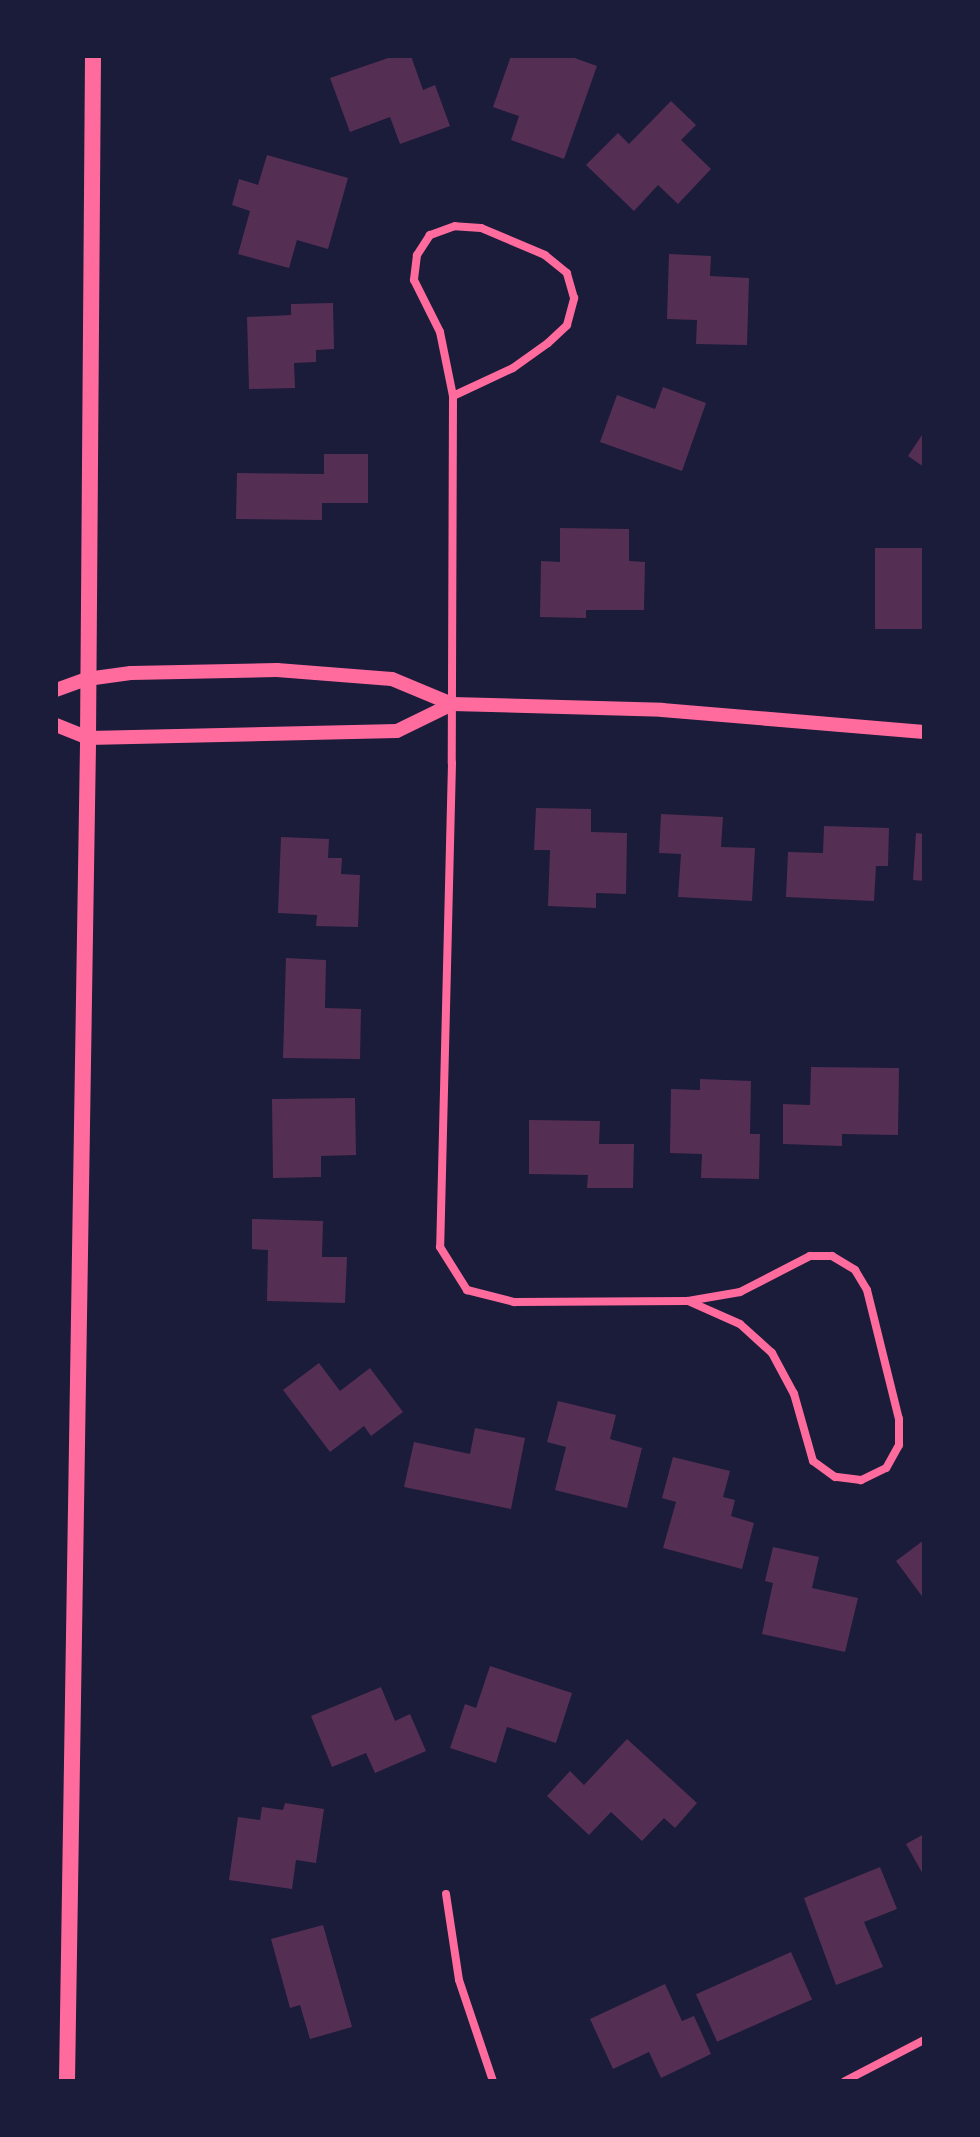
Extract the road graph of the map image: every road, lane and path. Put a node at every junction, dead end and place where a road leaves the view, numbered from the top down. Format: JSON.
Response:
{"nodes":[{"id":1,"x":93,"y":56,"type":"edge"},
{"id":2,"x":453,"y":396,"type":"junction"},
{"id":3,"x":87,"y":679,"type":"junction"},
{"id":4,"x":56,"y":690,"type":"edge"},
{"id":5,"x":452,"y":704,"type":"junction"},
{"id":6,"x":56,"y":725,"type":"edge"},
{"id":7,"x":924,"y":732,"type":"edge"},
{"id":8,"x":88,"y":738,"type":"junction"},
{"id":9,"x":688,"y":1301,"type":"junction"},
{"id":10,"x":446,"y":1894,"type":"dead end"},
{"id":11,"x":924,"y":2040,"type":"edge"},
{"id":12,"x":67,"y":2081,"type":"edge"},
{"id":13,"x":493,"y":2081,"type":"edge"},
{"id":14,"x":845,"y":2081,"type":"edge"}],
"edges":[{"from":1,"to":3,"type":"main road"},
{"from":2,"to":2,"type":"street"},
{"from":2,"to":5,"type":"street"},
{"from":3,"to":4,"type":"street"},
{"from":3,"to":5,"type":"street"},
{"from":3,"to":8,"type":"main road"},
{"from":5,"to":7,"type":"street"},
{"from":5,"to":8,"type":"street"},
{"from":5,"to":9,"type":"street"},
{"from":6,"to":8,"type":"street"},
{"from":8,"to":12,"type":"main road"},
{"from":9,"to":9,"type":"street"},
{"from":10,"to":13,"type":"street"},
{"from":11,"to":14,"type":"street"}]}
